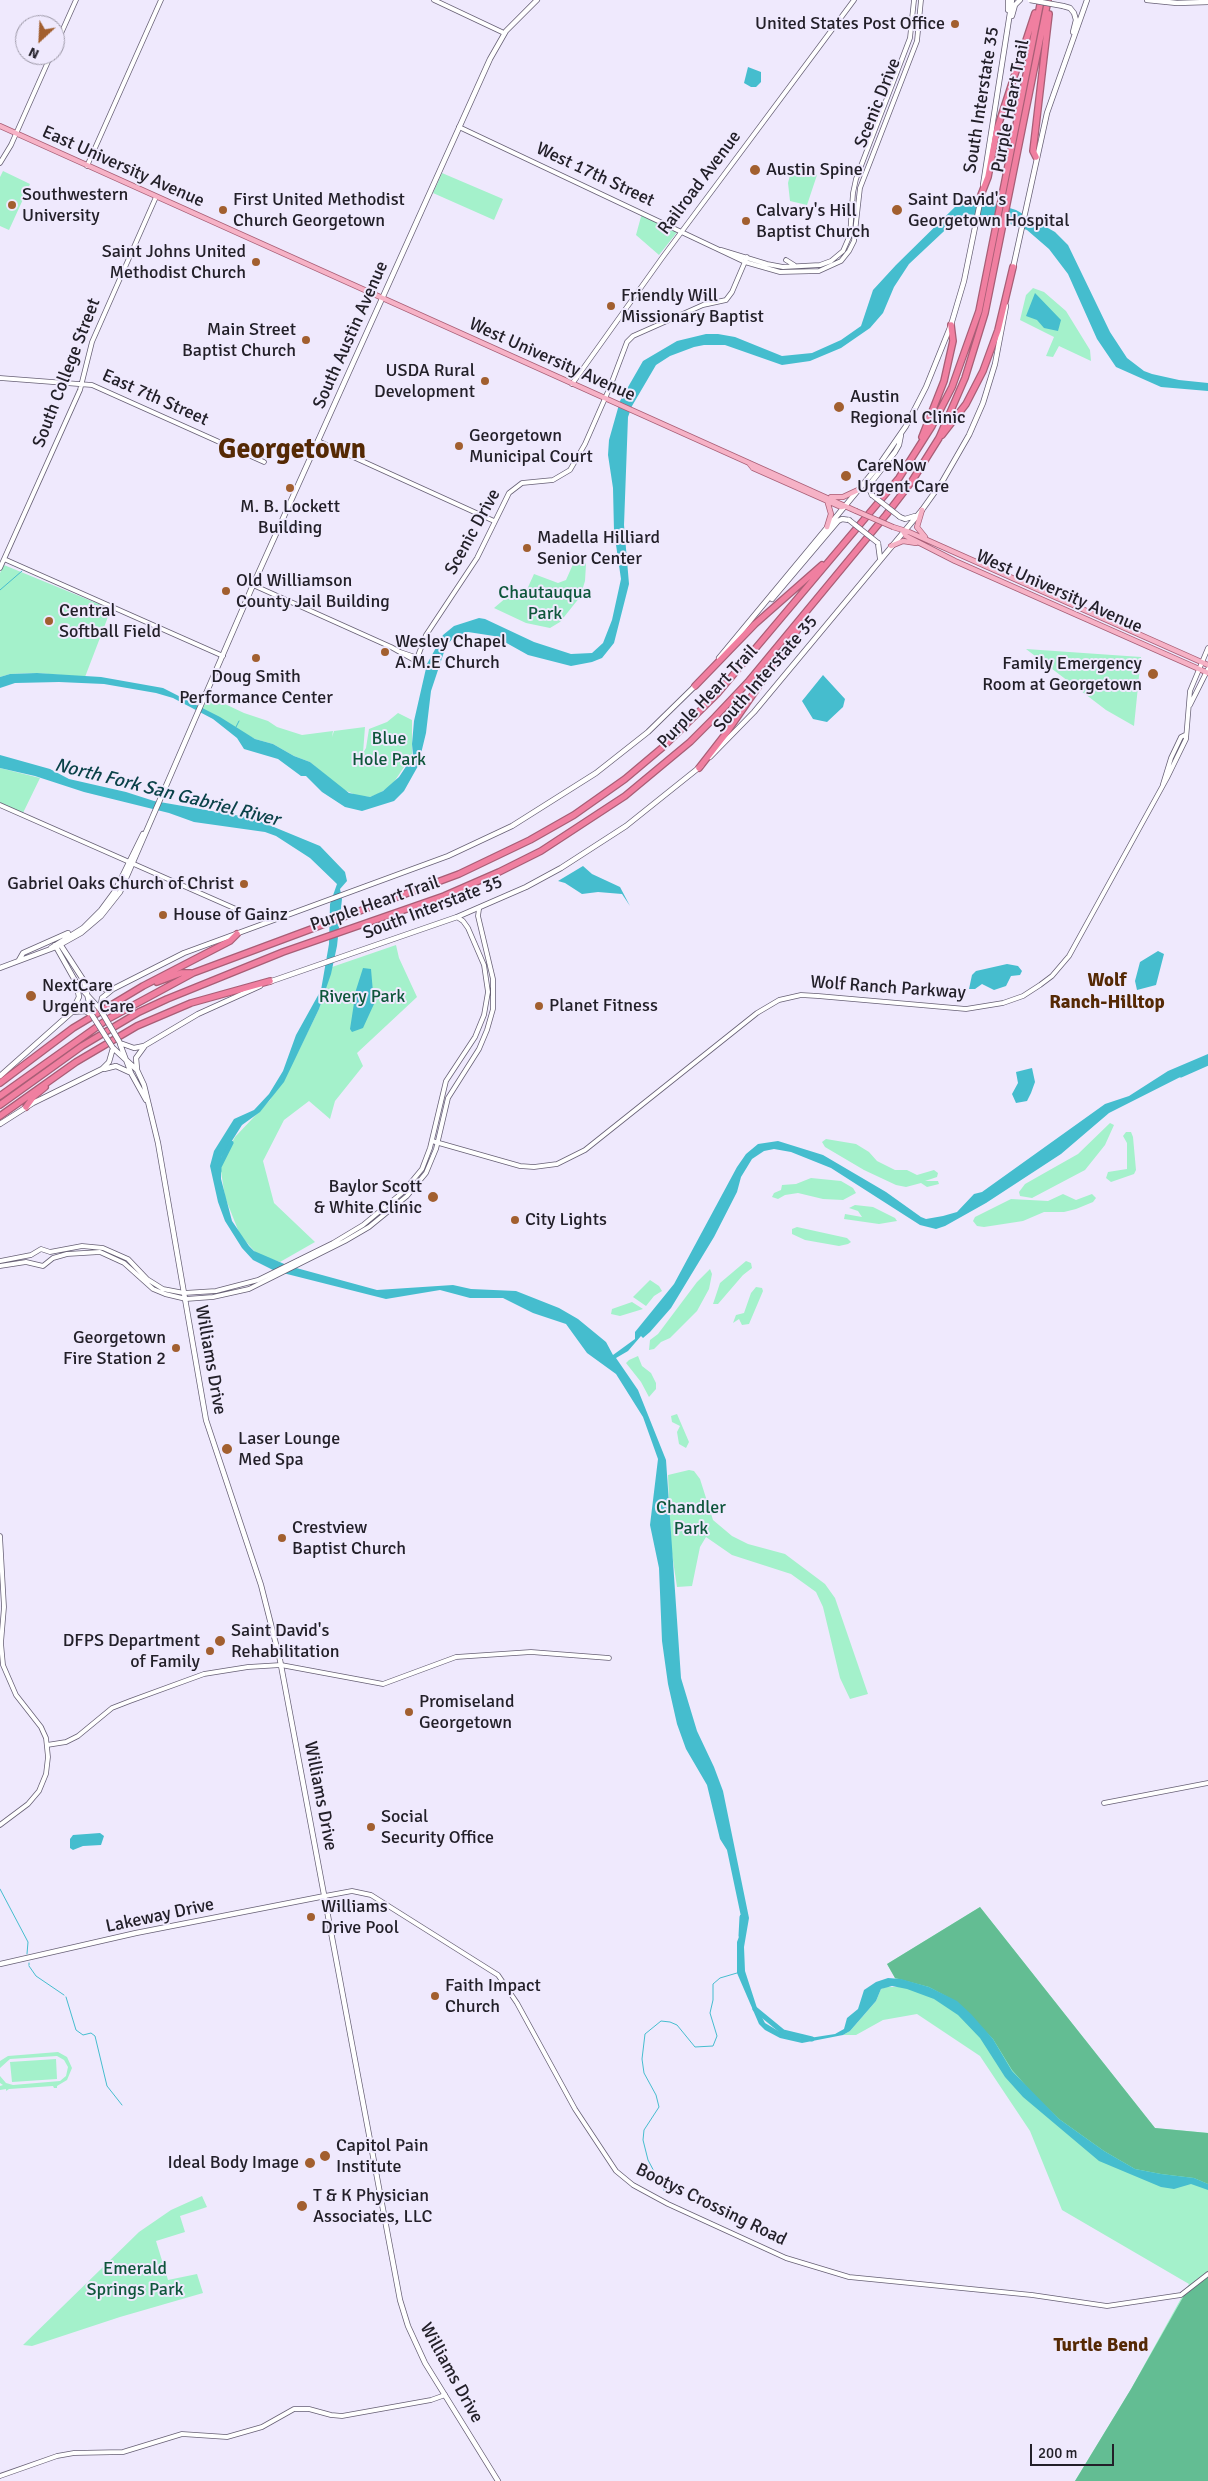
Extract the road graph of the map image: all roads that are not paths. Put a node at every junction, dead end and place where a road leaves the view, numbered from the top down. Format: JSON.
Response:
{"nodes":[{"id":1,"x":76,"y":0,"type":"edge"},
{"id":2,"x":161,"y":0,"type":"edge"},
{"id":3,"x":434,"y":0,"type":"edge"},
{"id":4,"x":537,"y":0,"type":"edge"},
{"id":5,"x":854,"y":0,"type":"edge"},
{"id":6,"x":914,"y":0,"type":"edge"},
{"id":7,"x":921,"y":0,"type":"edge"},
{"id":8,"x":1008,"y":0,"type":"edge"},
{"id":9,"x":1012,"y":0,"type":"edge"},
{"id":10,"x":1020,"y":0,"type":"edge"},
{"id":11,"x":1030,"y":0,"type":"edge"},
{"id":12,"x":1041,"y":0,"type":"edge"},
{"id":13,"x":1050,"y":0,"type":"edge"},
{"id":14,"x":1087,"y":0,"type":"edge"},
{"id":15,"x":1147,"y":0,"type":"edge"},
{"id":16,"x":1208,"y":2,"type":"edge"},
{"id":17,"x":1040,"y":8,"type":"junction"},
{"id":18,"x":65,"y":25,"type":"edge"},
{"id":19,"x":1006,"y":32,"type":"junction"},
{"id":20,"x":504,"y":33,"type":"junction"},
{"id":21,"x":910,"y":38,"type":"junction"},
{"id":22,"x":917,"y":41,"type":"junction"},
{"id":23,"x":1070,"y":45,"type":"junction"},
{"id":24,"x":47,"y":65,"type":"edge"},
{"id":25,"x":899,"y":68,"type":"junction"},
{"id":26,"x":906,"y":70,"type":"junction"},
{"id":27,"x":882,"y":111,"type":"junction"},
{"id":28,"x":888,"y":114,"type":"junction"},
{"id":29,"x":0,"y":126,"type":"edge"},
{"id":30,"x":459,"y":127,"type":"junction"},
{"id":31,"x":16,"y":134,"type":"junction"},
{"id":32,"x":870,"y":143,"type":"junction"},
{"id":33,"x":876,"y":145,"type":"junction"},
{"id":34,"x":1036,"y":157,"type":"junction"},
{"id":35,"x":0,"y":163,"type":"edge"},
{"id":36,"x":86,"y":166,"type":"junction"},
{"id":37,"x":858,"y":171,"type":"junction"},
{"id":38,"x":865,"y":174,"type":"junction"},
{"id":39,"x":1009,"y":180,"type":"junction"},
{"id":40,"x":852,"y":194,"type":"junction"},
{"id":41,"x":859,"y":195,"type":"junction"},
{"id":42,"x":981,"y":195,"type":"junction"},
{"id":43,"x":156,"y":197,"type":"junction"},
{"id":44,"x":682,"y":231,"type":"junction"},
{"id":45,"x":995,"y":250,"type":"junction"},
{"id":46,"x":746,"y":260,"type":"junction"},
{"id":47,"x":786,"y":260,"type":"dead end"},
{"id":48,"x":799,"y":266,"type":"junction"},
{"id":49,"x":1013,"y":267,"type":"junction"},
{"id":50,"x":344,"y":282,"type":"joint"},
{"id":51,"x":382,"y":299,"type":"junction"},
{"id":52,"x":952,"y":326,"type":"junction"},
{"id":53,"x":0,"y":378,"type":"edge"},
{"id":54,"x":572,"y":384,"type":"junction"},
{"id":55,"x":81,"y":385,"type":"junction"},
{"id":56,"x":605,"y":399,"type":"junction"},
{"id":57,"x":901,"y":434,"type":"junction"},
{"id":58,"x":938,"y":438,"type":"junction"},
{"id":59,"x":318,"y":441,"type":"junction"},
{"id":60,"x":264,"y":462,"type":"dead end"},
{"id":61,"x":893,"y":486,"type":"junction"},
{"id":62,"x":858,"y":490,"type":"junction"},
{"id":63,"x":827,"y":498,"type":"junction"},
{"id":64,"x":845,"y":506,"type":"junction"},
{"id":65,"x":920,"y":512,"type":"junction"},
{"id":66,"x":494,"y":521,"type":"junction"},
{"id":67,"x":827,"y":527,"type":"junction"},
{"id":68,"x":903,"y":532,"type":"junction"},
{"id":69,"x":928,"y":540,"type":"junction"},
{"id":70,"x":922,"y":544,"type":"junction"},
{"id":71,"x":861,"y":545,"type":"junction"},
{"id":72,"x":891,"y":546,"type":"junction"},
{"id":73,"x":834,"y":556,"type":"junction"},
{"id":74,"x":4,"y":559,"type":"junction"},
{"id":75,"x":880,"y":560,"type":"junction"},
{"id":76,"x":0,"y":568,"type":"edge"},
{"id":77,"x":254,"y":585,"type":"junction"},
{"id":78,"x":756,"y":614,"type":"junction"},
{"id":79,"x":1208,"y":648,"type":"edge"},
{"id":80,"x":223,"y":656,"type":"junction"},
{"id":81,"x":1202,"y":662,"type":"junction"},
{"id":82,"x":1199,"y":669,"type":"junction"},
{"id":83,"x":1208,"y":670,"type":"edge"},
{"id":84,"x":694,"y":686,"type":"junction"},
{"id":85,"x":1189,"y":707,"type":"junction"},
{"id":86,"x":699,"y":768,"type":"junction"},
{"id":87,"x":0,"y":805,"type":"edge"},
{"id":88,"x":131,"y":863,"type":"junction"},
{"id":89,"x":479,"y":908,"type":"junction"},
{"id":90,"x":236,"y":909,"type":"dead end"},
{"id":91,"x":457,"y":917,"type":"junction"},
{"id":92,"x":83,"y":928,"type":"junction"},
{"id":93,"x":237,"y":934,"type":"junction"},
{"id":94,"x":56,"y":945,"type":"junction"},
{"id":95,"x":18,"y":961,"type":"junction"},
{"id":96,"x":0,"y":968,"type":"edge"},
{"id":97,"x":193,"y":973,"type":"junction"},
{"id":98,"x":84,"y":981,"type":"junction"},
{"id":99,"x":272,"y":981,"type":"junction"},
{"id":100,"x":77,"y":984,"type":"junction"},
{"id":101,"x":143,"y":986,"type":"junction"},
{"id":102,"x":113,"y":989,"type":"junction"},
{"id":103,"x":88,"y":995,"type":"junction"},
{"id":104,"x":100,"y":1009,"type":"junction"},
{"id":105,"x":72,"y":1012,"type":"junction"},
{"id":106,"x":92,"y":1015,"type":"junction"},
{"id":107,"x":120,"y":1043,"type":"junction"},
{"id":108,"x":144,"y":1046,"type":"junction"},
{"id":109,"x":113,"y":1048,"type":"junction"},
{"id":110,"x":90,"y":1053,"type":"junction"},
{"id":111,"x":125,"y":1058,"type":"junction"},
{"id":112,"x":102,"y":1069,"type":"junction"},
{"id":113,"x":137,"y":1070,"type":"junction"},
{"id":114,"x":131,"y":1073,"type":"junction"},
{"id":115,"x":0,"y":1076,"type":"edge"},
{"id":116,"x":0,"y":1083,"type":"edge"},
{"id":117,"x":0,"y":1096,"type":"edge"},
{"id":118,"x":146,"y":1100,"type":"junction"},
{"id":119,"x":0,"y":1106,"type":"edge"},
{"id":120,"x":26,"y":1107,"type":"junction"},
{"id":121,"x":0,"y":1116,"type":"edge"},
{"id":122,"x":0,"y":1124,"type":"edge"},
{"id":123,"x":432,"y":1141,"type":"junction"},
{"id":124,"x":438,"y":1142,"type":"junction"},
{"id":125,"x":48,"y":1251,"type":"junction"},
{"id":126,"x":35,"y":1254,"type":"junction"},
{"id":127,"x":313,"y":1255,"type":"junction"},
{"id":128,"x":51,"y":1260,"type":"junction"},
{"id":129,"x":0,"y":1262,"type":"edge"},
{"id":130,"x":36,"y":1264,"type":"junction"},
{"id":131,"x":0,"y":1266,"type":"edge"},
{"id":132,"x":184,"y":1293,"type":"junction"},
{"id":133,"x":186,"y":1299,"type":"junction"},
{"id":134,"x":0,"y":1536,"type":"edge"},
{"id":135,"x":609,"y":1658,"type":"dead end"},
{"id":136,"x":281,"y":1665,"type":"junction"},
{"id":137,"x":47,"y":1745,"type":"junction"},
{"id":138,"x":1208,"y":1783,"type":"edge"},
{"id":139,"x":1104,"y":1803,"type":"dead end"},
{"id":140,"x":0,"y":1825,"type":"edge"},
{"id":141,"x":325,"y":1896,"type":"junction"},
{"id":142,"x":0,"y":1964,"type":"edge"},
{"id":143,"x":1208,"y":2274,"type":"edge"},
{"id":144,"x":445,"y":2395,"type":"junction"},
{"id":145,"x":0,"y":2476,"type":"edge"},
{"id":146,"x":498,"y":2481,"type":"edge"}],
"edges":[{"from":1,"to":18,"type":"street"},
{"from":2,"to":36,"type":"street"},
{"from":3,"to":20,"type":"street"},
{"from":4,"to":20,"type":"main road","name":"South Austin Avenue"},
{"from":5,"to":44,"type":"street","name":"Railroad Avenue"},
{"from":6,"to":21,"type":"street","name":"Scenic Drive"},
{"from":7,"to":22,"type":"street","name":"Scenic Drive"},
{"from":8,"to":19,"type":"main road"},
{"from":9,"to":19,"type":"main road","name":"South Interstate 35"},
{"from":10,"to":19,"type":"main road"},
{"from":11,"to":23,"type":"main road","bridge":true},
{"from":12,"to":17,"type":"highway","name":"Purple Heart Trail"},
{"from":13,"to":34,"type":"highway"},
{"from":13,"to":39,"type":"highway","name":"Purple Heart Trail"},
{"from":14,"to":23,"type":"main road","name":"South Interstate 35"},
{"from":15,"to":16,"type":"main road"},
{"from":17,"to":39,"type":"highway","name":"Purple Heart Trail"},
{"from":17,"to":42,"type":"highway"},
{"from":19,"to":42,"type":"main road","name":"South Interstate 35"},
{"from":20,"to":30,"type":"main road","name":"South Austin Avenue"},
{"from":21,"to":22,"type":"street"},
{"from":21,"to":25,"type":"street","name":"Scenic Drive"},
{"from":22,"to":26,"type":"street","name":"Scenic Drive"},
{"from":23,"to":34,"type":"main road","name":"South Interstate 35"},
{"from":24,"to":31,"type":"street"},
{"from":25,"to":26,"type":"street"},
{"from":25,"to":27,"type":"street","name":"Scenic Drive"},
{"from":26,"to":28,"type":"street","name":"Scenic Drive"},
{"from":27,"to":28,"type":"street"},
{"from":27,"to":32,"type":"street","name":"Scenic Drive"},
{"from":28,"to":33,"type":"street","name":"Scenic Drive"},
{"from":29,"to":31,"type":"main road","name":"East University Avenue"},
{"from":30,"to":44,"type":"street","name":"West 17th Street"},
{"from":30,"to":51,"type":"main road","name":"South Austin Avenue"},
{"from":31,"to":35,"type":"street"},
{"from":31,"to":36,"type":"main road","name":"East University Avenue"},
{"from":32,"to":33,"type":"street"},
{"from":32,"to":37,"type":"street","name":"Scenic Drive"},
{"from":33,"to":38,"type":"street","name":"Scenic Drive"},
{"from":34,"to":49,"type":"main road","name":"South Interstate 35"},
{"from":36,"to":43,"type":"main road","name":"East University Avenue"},
{"from":37,"to":38,"type":"street"},
{"from":37,"to":40,"type":"street","name":"Scenic Drive"},
{"from":38,"to":41,"type":"street","name":"Scenic Drive"},
{"from":39,"to":45,"type":"highway","name":"Purple Heart Trail"},
{"from":40,"to":41,"type":"street"},
{"from":40,"to":48,"type":"street","name":"Scenic Drive"},
{"from":41,"to":46,"type":"street","name":"Scenic Drive"},
{"from":42,"to":52,"type":"main road","name":"South Interstate 35"},
{"from":43,"to":50,"type":"main road","name":"East University Avenue"},
{"from":43,"to":55,"type":"street","name":"South College Street"},
{"from":44,"to":46,"type":"street","name":"West 17th Street"},
{"from":44,"to":54,"type":"street","name":"Railroad Avenue"},
{"from":45,"to":58,"type":"highway","name":"Purple Heart Trail"},
{"from":45,"to":61,"type":"highway","name":"Purple Heart Trail"},
{"from":46,"to":48,"type":"street","name":"Scenic Drive"},
{"from":46,"to":56,"type":"street","name":"Scenic Drive"},
{"from":47,"to":48,"type":"street"},
{"from":49,"to":58,"type":"highway"},
{"from":49,"to":65,"type":"main road","name":"South Interstate 35"},
{"from":50,"to":51,"type":"main road","name":"West University Avenue"},
{"from":51,"to":54,"type":"main road","name":"West University Avenue"},
{"from":51,"to":59,"type":"main road","name":"South Austin Avenue"},
{"from":52,"to":57,"type":"main road","name":"South Interstate 35"},
{"from":52,"to":61,"type":"highway"},
{"from":53,"to":55,"type":"street","name":"East 7th Street"},
{"from":54,"to":56,"type":"main road","name":"West University Avenue"},
{"from":55,"to":60,"type":"street","name":"East 7th Street"},
{"from":55,"to":74,"type":"street","name":"South College Street"},
{"from":56,"to":63,"type":"main road","name":"West University Avenue"},
{"from":56,"to":66,"type":"street","name":"Scenic Drive"},
{"from":57,"to":62,"type":"main road","name":"South Interstate 35"},
{"from":57,"to":65,"type":"main road","bridge":true},
{"from":58,"to":71,"type":"highway","name":"Purple Heart Trail"},
{"from":59,"to":66,"type":"street"},
{"from":59,"to":77,"type":"main road","name":"South Austin Avenue"},
{"from":61,"to":73,"type":"highway","name":"Purple Heart Trail"},
{"from":62,"to":63,"type":"main road"},
{"from":62,"to":64,"type":"main road","name":"South Interstate 35"},
{"from":63,"to":64,"type":"main road","name":"West University Avenue"},
{"from":63,"to":67,"type":"main road"},
{"from":64,"to":67,"type":"main road","name":"South Interstate 35"},
{"from":64,"to":68,"type":"main road","name":"West University Avenue","bridge":true},
{"from":65,"to":68,"type":"main road","name":"South Interstate 35"},
{"from":65,"to":69,"type":"main road"},
{"from":66,"to":77,"type":"street","name":"Scenic Drive"},
{"from":67,"to":78,"type":"main road","name":"South Interstate 35"},
{"from":68,"to":69,"type":"main road","name":"West University Avenue"},
{"from":68,"to":70,"type":"main road","name":"West University Avenue"},
{"from":68,"to":72,"type":"main road","name":"South Interstate 35"},
{"from":69,"to":81,"type":"main road","name":"West University Avenue"},
{"from":70,"to":72,"type":"main road"},
{"from":70,"to":82,"type":"main road","name":"West University Avenue"},
{"from":71,"to":86,"type":"highway"},
{"from":71,"to":119,"type":"highway","name":"Purple Heart Trail"},
{"from":72,"to":75,"type":"main road","name":"South Interstate 35"},
{"from":73,"to":84,"type":"highway"},
{"from":73,"to":97,"type":"highway","name":"Purple Heart Trail"},
{"from":74,"to":76,"type":"street","name":"South College Street"},
{"from":74,"to":80,"type":"street"},
{"from":75,"to":78,"type":"main road","bridge":true},
{"from":75,"to":86,"type":"main road","name":"South Interstate 35"},
{"from":77,"to":80,"type":"main road","name":"South Austin Avenue"},
{"from":78,"to":84,"type":"main road","name":"South Interstate 35"},
{"from":79,"to":81,"type":"street","name":"Wolf Ranch Parkway"},
{"from":80,"to":88,"type":"main road","name":"South Austin Avenue"},
{"from":81,"to":82,"type":"street","name":"Wolf Ranch Parkway"},
{"from":81,"to":83,"type":"main road","name":"West University Avenue"},
{"from":82,"to":83,"type":"main road","name":"West University Avenue"},
{"from":82,"to":85,"type":"street","name":"Wolf Ranch Parkway"},
{"from":83,"to":85,"type":"street","name":"Wolf Ranch Parkway"},
{"from":84,"to":93,"type":"main road","name":"South Interstate 35"},
{"from":85,"to":124,"type":"street","name":"Wolf Ranch Parkway"},
{"from":86,"to":89,"type":"main road","name":"South Interstate 35"},
{"from":87,"to":88,"type":"street"},
{"from":88,"to":90,"type":"street"},
{"from":88,"to":92,"type":"main road"},
{"from":88,"to":94,"type":"main road"},
{"from":89,"to":91,"type":"main road","name":"South Interstate 35"},
{"from":89,"to":124,"type":"street"},
{"from":91,"to":99,"type":"main road","name":"South Interstate 35"},
{"from":91,"to":123,"type":"street"},
{"from":92,"to":94,"type":"main road"},
{"from":92,"to":95,"type":"main road"},
{"from":93,"to":101,"type":"highway"},
{"from":93,"to":102,"type":"main road","name":"South Interstate 35"},
{"from":94,"to":95,"type":"main road"},
{"from":94,"to":98,"type":"main road","name":"Williams Drive"},
{"from":94,"to":100,"type":"main road","name":"Williams Drive"},
{"from":95,"to":96,"type":"main road"},
{"from":97,"to":101,"type":"highway"},
{"from":97,"to":117,"type":"highway","name":"Purple Heart Trail"},
{"from":98,"to":102,"type":"main road"},
{"from":98,"to":103,"type":"main road","name":"Williams Drive"},
{"from":99,"to":108,"type":"main road","name":"South Interstate 35"},
{"from":99,"to":110,"type":"highway"},
{"from":100,"to":103,"type":"main road","name":"Williams Drive"},
{"from":100,"to":105,"type":"main road"},
{"from":101,"to":116,"type":"highway"},
{"from":102,"to":104,"type":"main road","name":"South Interstate 35"},
{"from":103,"to":104,"type":"main road","name":"Williams Drive"},
{"from":103,"to":106,"type":"main road","name":"Williams Drive"},
{"from":104,"to":107,"type":"main road","name":"Williams Drive","bridge":true},
{"from":105,"to":106,"type":"main road"},
{"from":105,"to":115,"type":"main road"},
{"from":106,"to":109,"type":"main road","name":"Williams Drive","bridge":true},
{"from":107,"to":108,"type":"main road"},
{"from":107,"to":111,"type":"main road","name":"Williams Drive"},
{"from":108,"to":113,"type":"main road"},
{"from":109,"to":111,"type":"main road","name":"Williams Drive"},
{"from":109,"to":112,"type":"main road"},
{"from":110,"to":120,"type":"highway"},
{"from":110,"to":121,"type":"highway"},
{"from":111,"to":113,"type":"main road","name":"Williams Drive"},
{"from":111,"to":114,"type":"main road","name":"Williams Drive"},
{"from":112,"to":114,"type":"main road"},
{"from":112,"to":120,"type":"main road"},
{"from":113,"to":118,"type":"main road","name":"Williams Drive"},
{"from":114,"to":118,"type":"main road","name":"Williams Drive"},
{"from":118,"to":132,"type":"main road","name":"Williams Drive"},
{"from":120,"to":122,"type":"main road"},
{"from":123,"to":124,"type":"street","name":"Wolf Ranch Parkway"},
{"from":123,"to":127,"type":"street"},
{"from":124,"to":127,"type":"street"},
{"from":125,"to":126,"type":"street"},
{"from":125,"to":128,"type":"street"},
{"from":125,"to":132,"type":"street"},
{"from":126,"to":129,"type":"street"},
{"from":126,"to":130,"type":"street"},
{"from":127,"to":132,"type":"street"},
{"from":127,"to":133,"type":"street"},
{"from":128,"to":130,"type":"street"},
{"from":128,"to":133,"type":"street"},
{"from":130,"to":131,"type":"street"},
{"from":132,"to":133,"type":"main road","name":"Williams Drive"},
{"from":133,"to":136,"type":"main road","name":"Williams Drive"},
{"from":134,"to":137,"type":"street"},
{"from":135,"to":136,"type":"street"},
{"from":136,"to":137,"type":"street"},
{"from":136,"to":141,"type":"main road","name":"Williams Drive"},
{"from":137,"to":140,"type":"street"},
{"from":138,"to":139,"type":"street"},
{"from":141,"to":142,"type":"main road","name":"Lakeway Drive"},
{"from":141,"to":143,"type":"street","name":"Bootys Crossing Road"},
{"from":141,"to":144,"type":"main road","name":"Williams Drive"},
{"from":144,"to":145,"type":"street"},
{"from":144,"to":146,"type":"main road","name":"Williams Drive"}]}
